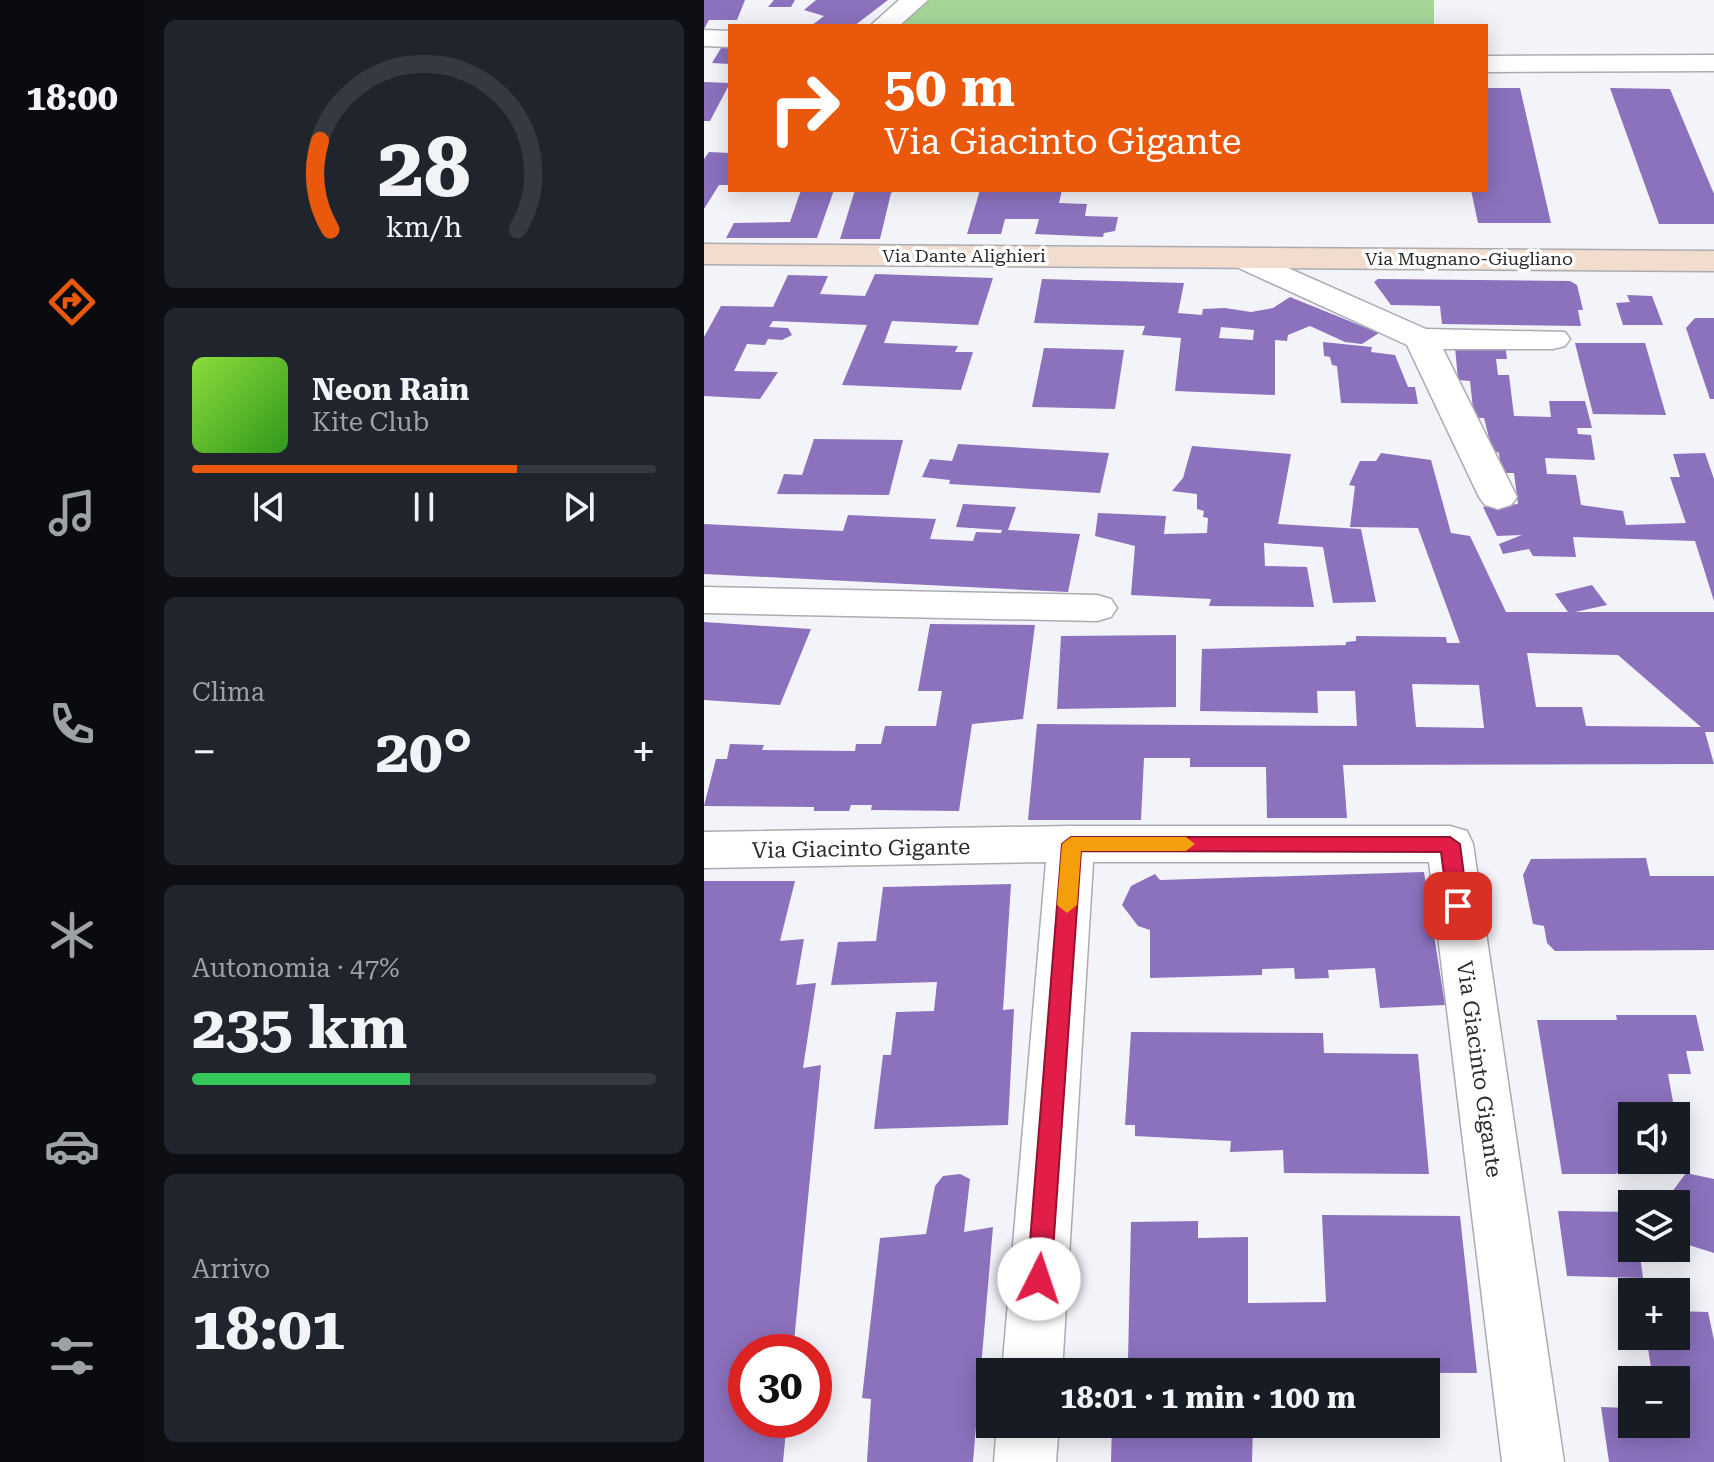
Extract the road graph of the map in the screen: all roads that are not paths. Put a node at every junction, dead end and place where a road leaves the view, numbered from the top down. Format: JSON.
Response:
{"nodes":[{"id":1,"x":915,"y":0,"type":"edge"},
{"id":2,"x":885,"y":24,"type":"edge"},
{"id":3,"x":704,"y":38,"type":"edge"},
{"id":4,"x":728,"y":39,"type":"edge"},
{"id":5,"x":1714,"y":63,"type":"edge"},
{"id":6,"x":1488,"y":64,"type":"edge"},
{"id":7,"x":704,"y":254,"type":"edge"},
{"id":8,"x":1234,"y":258,"type":"junction"},
{"id":9,"x":1714,"y":261,"type":"edge"},
{"id":10,"x":1421,"y":339,"type":"junction"},
{"id":11,"x":1553,"y":339,"type":"dead end"},
{"id":12,"x":1498,"y":497,"type":"dead end"},
{"id":13,"x":704,"y":600,"type":"edge"},
{"id":14,"x":1097,"y":608,"type":"dead end"},
{"id":15,"x":1071,"y":844,"type":"junction"},
{"id":16,"x":704,"y":850,"type":"edge"},
{"id":17,"x":1033,"y":1358,"type":"edge"},
{"id":18,"x":1027,"y":1438,"type":"edge"},
{"id":19,"x":1025,"y":1462,"type":"edge"},
{"id":20,"x":1533,"y":1462,"type":"edge"}],
"edges":[{"from":1,"to":2,"type":"street"},
{"from":3,"to":4,"type":"street"},
{"from":5,"to":6,"type":"street"},
{"from":7,"to":8,"type":"main road","name":"Via Dante Alighieri"},
{"from":8,"to":9,"type":"main road","name":"Via Mugnano-Giugliano"},
{"from":8,"to":10,"type":"street"},
{"from":10,"to":11,"type":"street"},
{"from":10,"to":12,"type":"street"},
{"from":13,"to":14,"type":"street"},
{"from":15,"to":16,"type":"street","name":"Via Giacinto Gigante"},
{"from":15,"to":17,"type":"street"},
{"from":15,"to":20,"type":"street","name":"Via Giacinto Gigante"},
{"from":18,"to":19,"type":"street"}]}
